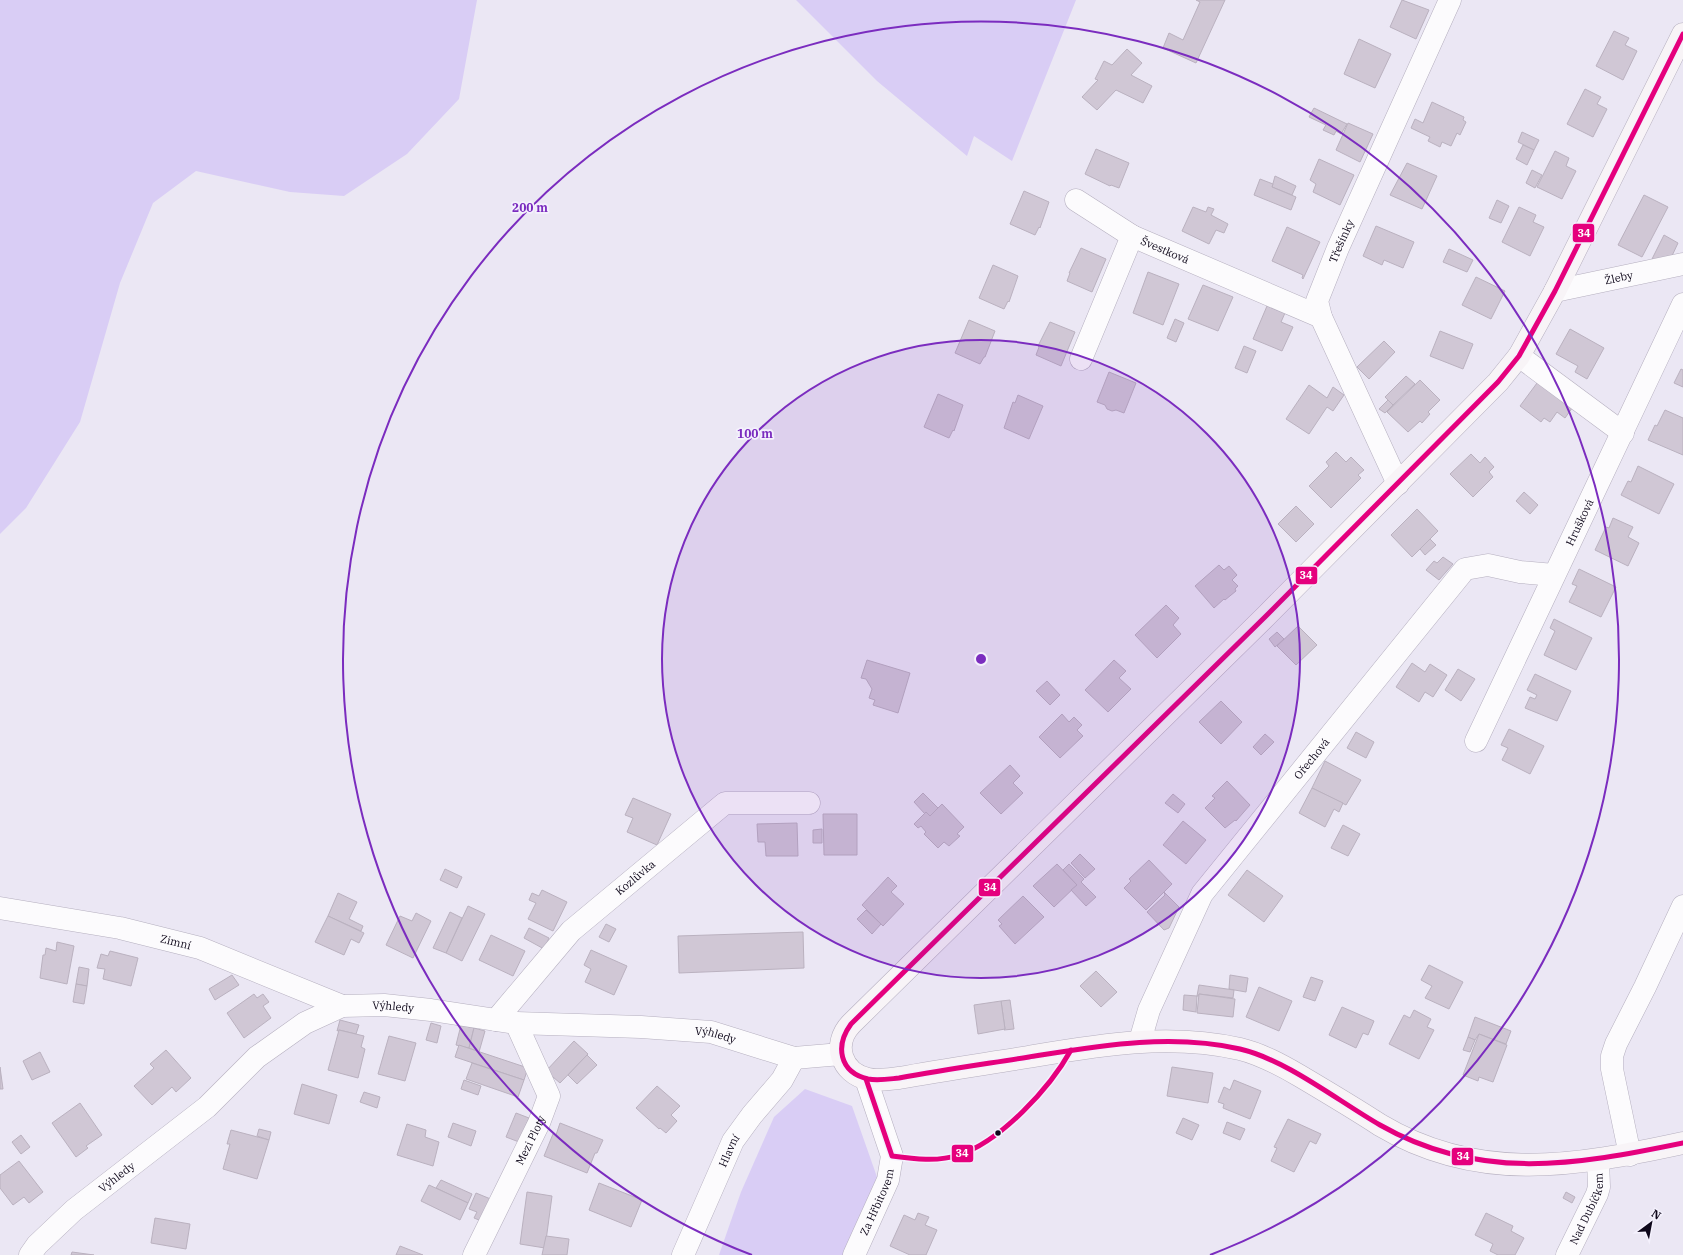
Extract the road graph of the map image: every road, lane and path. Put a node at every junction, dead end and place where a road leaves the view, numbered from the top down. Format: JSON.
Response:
{"nodes":[{"id":1,"x":1450,"y":0,"type":"edge"},
{"id":2,"x":1683,"y":34,"type":"edge"},
{"id":3,"x":1076,"y":200,"type":"dead end"},
{"id":4,"x":1132,"y":236,"type":"junction"},
{"id":5,"x":1683,"y":264,"type":"edge"},
{"id":6,"x":1555,"y":292,"type":"junction"},
{"id":7,"x":1683,"y":304,"type":"edge"},
{"id":8,"x":1321,"y":317,"type":"junction"},
{"id":9,"x":1519,"y":356,"type":"junction"},
{"id":10,"x":1081,"y":359,"type":"dead end"},
{"id":11,"x":1623,"y":432,"type":"junction"},
{"id":12,"x":1398,"y":484,"type":"junction"},
{"id":13,"x":1554,"y":575,"type":"junction"},
{"id":14,"x":1476,"y":741,"type":"dead end"},
{"id":15,"x":809,"y":803,"type":"dead end"},
{"id":16,"x":1683,"y":906,"type":"edge"},
{"id":17,"x":0,"y":908,"type":"edge"},
{"id":18,"x":342,"y":1006,"type":"junction"},
{"id":19,"x":506,"y":1022,"type":"junction"},
{"id":20,"x":1140,"y":1041,"type":"junction"},
{"id":21,"x":841,"y":1054,"type":"junction"},
{"id":22,"x":794,"y":1058,"type":"junction"},
{"id":23,"x":866,"y":1079,"type":"junction"},
{"id":24,"x":1683,"y":1143,"type":"edge"},
{"id":25,"x":1630,"y":1155,"type":"junction"},
{"id":26,"x":1598,"y":1160,"type":"junction"},
{"id":27,"x":30,"y":1255,"type":"edge"},
{"id":28,"x":474,"y":1255,"type":"edge"},
{"id":29,"x":683,"y":1255,"type":"edge"},
{"id":30,"x":854,"y":1255,"type":"edge"},
{"id":31,"x":1568,"y":1255,"type":"edge"}],
"edges":[{"from":1,"to":8,"type":"street","name":"Třešínky"},
{"from":2,"to":6,"type":"street"},
{"from":3,"to":4,"type":"street"},
{"from":4,"to":8,"type":"street","name":"Švestková"},
{"from":4,"to":10,"type":"street","name":"Švestková"},
{"from":5,"to":6,"type":"street","name":"Žleby"},
{"from":6,"to":9,"type":"street"},
{"from":7,"to":11,"type":"street","name":"Hrušková"},
{"from":8,"to":12,"type":"street","name":"Třešínky"},
{"from":9,"to":11,"type":"street"},
{"from":9,"to":12,"type":"street"},
{"from":11,"to":13,"type":"street","name":"Hrušková"},
{"from":12,"to":21,"type":"street"},
{"from":13,"to":14,"type":"street","name":"Hrušková"},
{"from":13,"to":20,"type":"street","name":"Ořechová"},
{"from":15,"to":19,"type":"street","name":"Kozlůvka"},
{"from":16,"to":25,"type":"street"},
{"from":17,"to":18,"type":"street","name":"Zimní"},
{"from":18,"to":19,"type":"street","name":"Výhledy"},
{"from":18,"to":27,"type":"street","name":"Výhledy"},
{"from":19,"to":22,"type":"street","name":"Výhledy"},
{"from":19,"to":28,"type":"street","name":"Mezi Ploty"},
{"from":20,"to":23,"type":"street"},
{"from":20,"to":26,"type":"street"},
{"from":21,"to":22,"type":"street","name":"Výhledy"},
{"from":21,"to":23,"type":"street"},
{"from":22,"to":29,"type":"street","name":"Hlavní"},
{"from":23,"to":30,"type":"street","name":"Za Hřbitovem"},
{"from":24,"to":25,"type":"street"},
{"from":25,"to":26,"type":"street"},
{"from":26,"to":31,"type":"street","name":"Nad Dubíčkem"}]}
